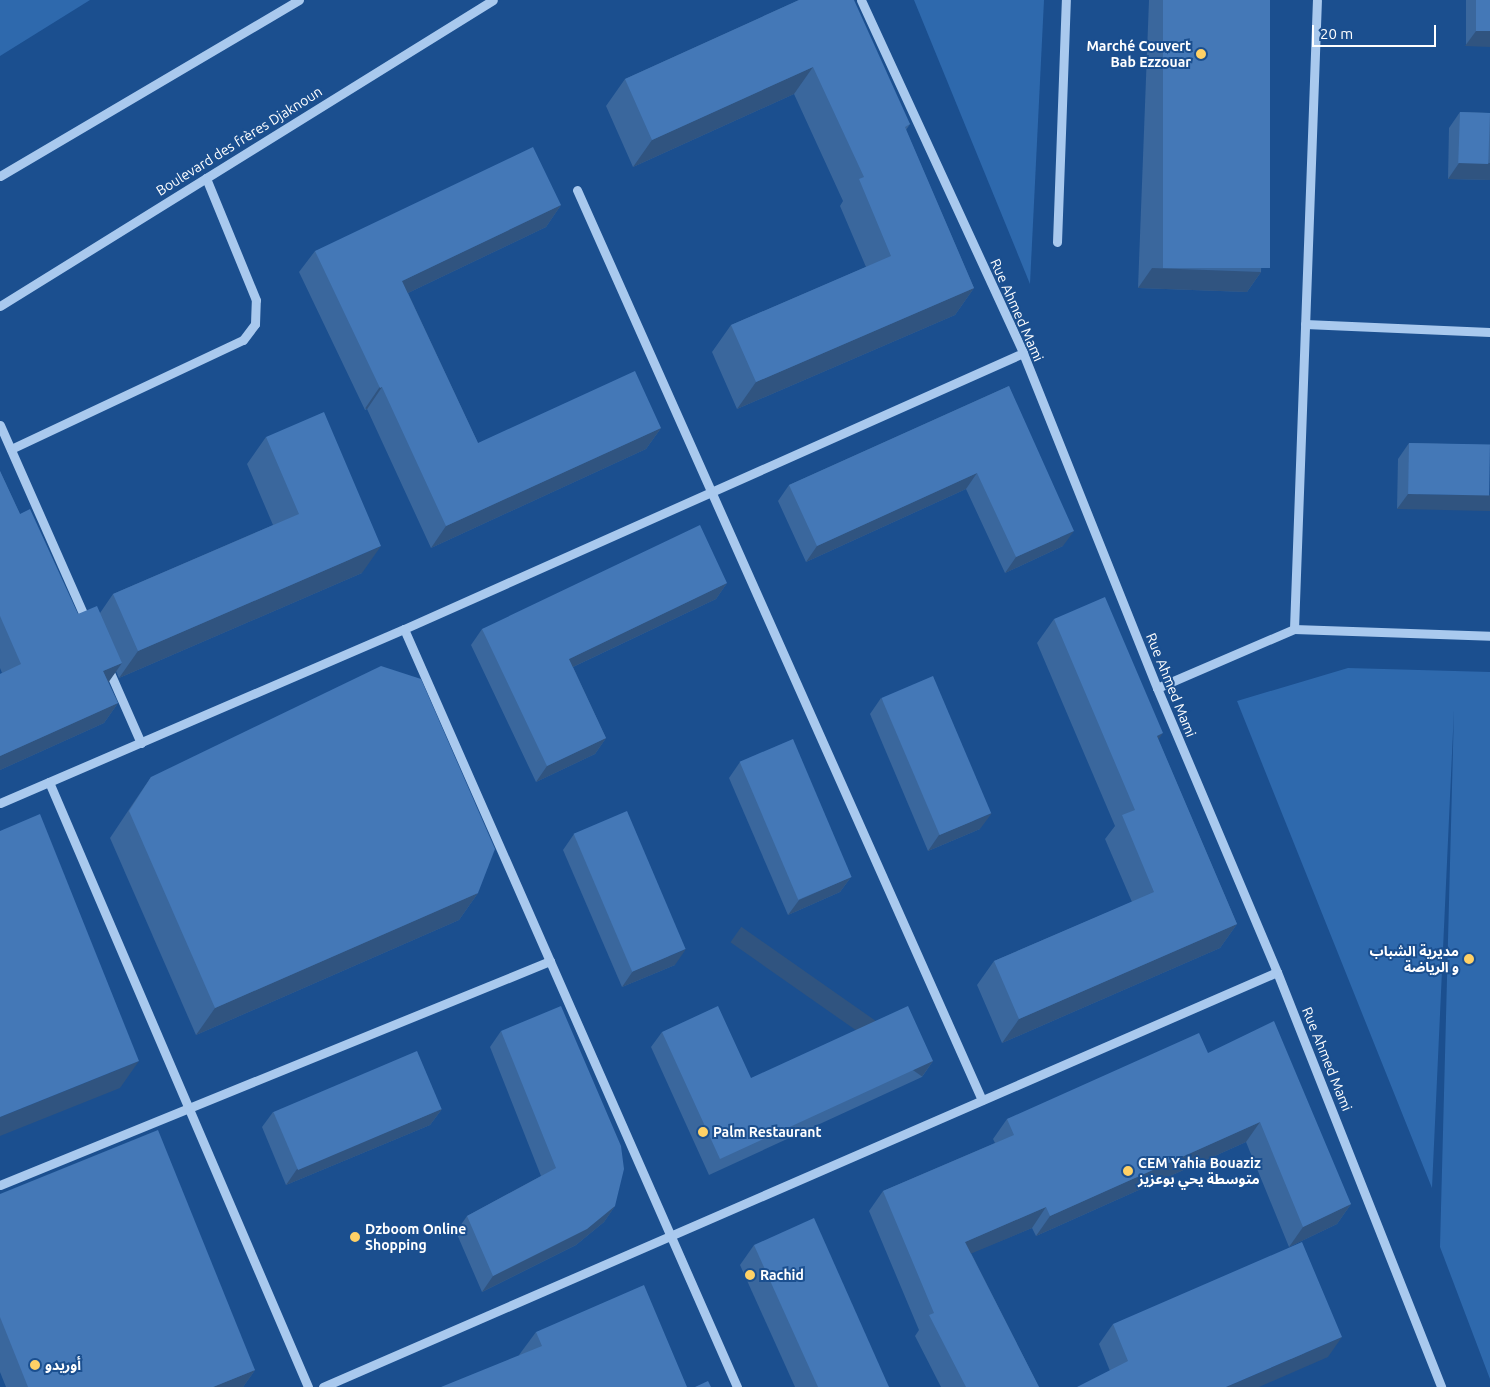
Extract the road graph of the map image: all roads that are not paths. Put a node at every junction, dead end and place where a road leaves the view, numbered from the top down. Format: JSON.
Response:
{"nodes":[{"id":1,"x":299,"y":0,"type":"edge"},
{"id":2,"x":493,"y":0,"type":"edge"},
{"id":3,"x":861,"y":0,"type":"edge"},
{"id":4,"x":1066,"y":0,"type":"edge"},
{"id":5,"x":1317,"y":0,"type":"edge"},
{"id":6,"x":0,"y":176,"type":"edge"},
{"id":7,"x":206,"y":178,"type":"junction"},
{"id":8,"x":577,"y":190,"type":"dead end"},
{"id":9,"x":1057,"y":242,"type":"dead end"},
{"id":10,"x":0,"y":306,"type":"edge"},
{"id":11,"x":1305,"y":324,"type":"junction"},
{"id":12,"x":1490,"y":332,"type":"edge"},
{"id":13,"x":1022,"y":353,"type":"junction"},
{"id":14,"x":0,"y":425,"type":"edge"},
{"id":15,"x":11,"y":449,"type":"junction"},
{"id":16,"x":712,"y":492,"type":"junction"},
{"id":17,"x":404,"y":629,"type":"junction"},
{"id":18,"x":1294,"y":629,"type":"junction"},
{"id":19,"x":94,"y":636,"type":"edge"},
{"id":20,"x":1490,"y":636,"type":"edge"},
{"id":21,"x":102,"y":654,"type":"edge"},
{"id":22,"x":1157,"y":688,"type":"junction"},
{"id":23,"x":141,"y":743,"type":"junction"},
{"id":24,"x":49,"y":782,"type":"junction"},
{"id":25,"x":0,"y":803,"type":"edge"},
{"id":26,"x":550,"y":961,"type":"junction"},
{"id":27,"x":1277,"y":972,"type":"junction"},
{"id":28,"x":982,"y":1100,"type":"junction"},
{"id":29,"x":189,"y":1108,"type":"junction"},
{"id":30,"x":0,"y":1185,"type":"edge"},
{"id":31,"x":671,"y":1236,"type":"junction"},
{"id":32,"x":308,"y":1387,"type":"edge"},
{"id":33,"x":323,"y":1387,"type":"edge"},
{"id":34,"x":737,"y":1387,"type":"edge"},
{"id":35,"x":1441,"y":1387,"type":"edge"}],
"edges":[{"from":1,"to":6,"type":"street"},
{"from":2,"to":7,"type":"street","name":"Boulevard des frères Djaknoun"},
{"from":3,"to":13,"type":"street","name":"Rue Ahmed Mami"},
{"from":4,"to":9,"type":"street"},
{"from":5,"to":11,"type":"street"},
{"from":7,"to":10,"type":"street","name":"Boulevard des frères Djaknoun"},
{"from":7,"to":15,"type":"street"},
{"from":8,"to":16,"type":"street"},
{"from":11,"to":12,"type":"street"},
{"from":11,"to":18,"type":"street"},
{"from":13,"to":16,"type":"street"},
{"from":13,"to":22,"type":"street","name":"Rue Ahmed Mami"},
{"from":14,"to":15,"type":"street"},
{"from":15,"to":19,"type":"street"},
{"from":16,"to":17,"type":"street"},
{"from":16,"to":28,"type":"street"},
{"from":17,"to":23,"type":"street"},
{"from":17,"to":26,"type":"street"},
{"from":18,"to":20,"type":"street"},
{"from":18,"to":22,"type":"street"},
{"from":21,"to":23,"type":"street"},
{"from":22,"to":27,"type":"street","name":"Rue Ahmed Mami"},
{"from":23,"to":24,"type":"street"},
{"from":24,"to":25,"type":"street"},
{"from":24,"to":29,"type":"street"},
{"from":26,"to":29,"type":"street"},
{"from":26,"to":31,"type":"street"},
{"from":27,"to":28,"type":"street"},
{"from":27,"to":35,"type":"street","name":"Rue Ahmed Mami"},
{"from":28,"to":31,"type":"street"},
{"from":29,"to":30,"type":"street"},
{"from":29,"to":32,"type":"street"},
{"from":31,"to":33,"type":"street"},
{"from":31,"to":34,"type":"street"}]}
